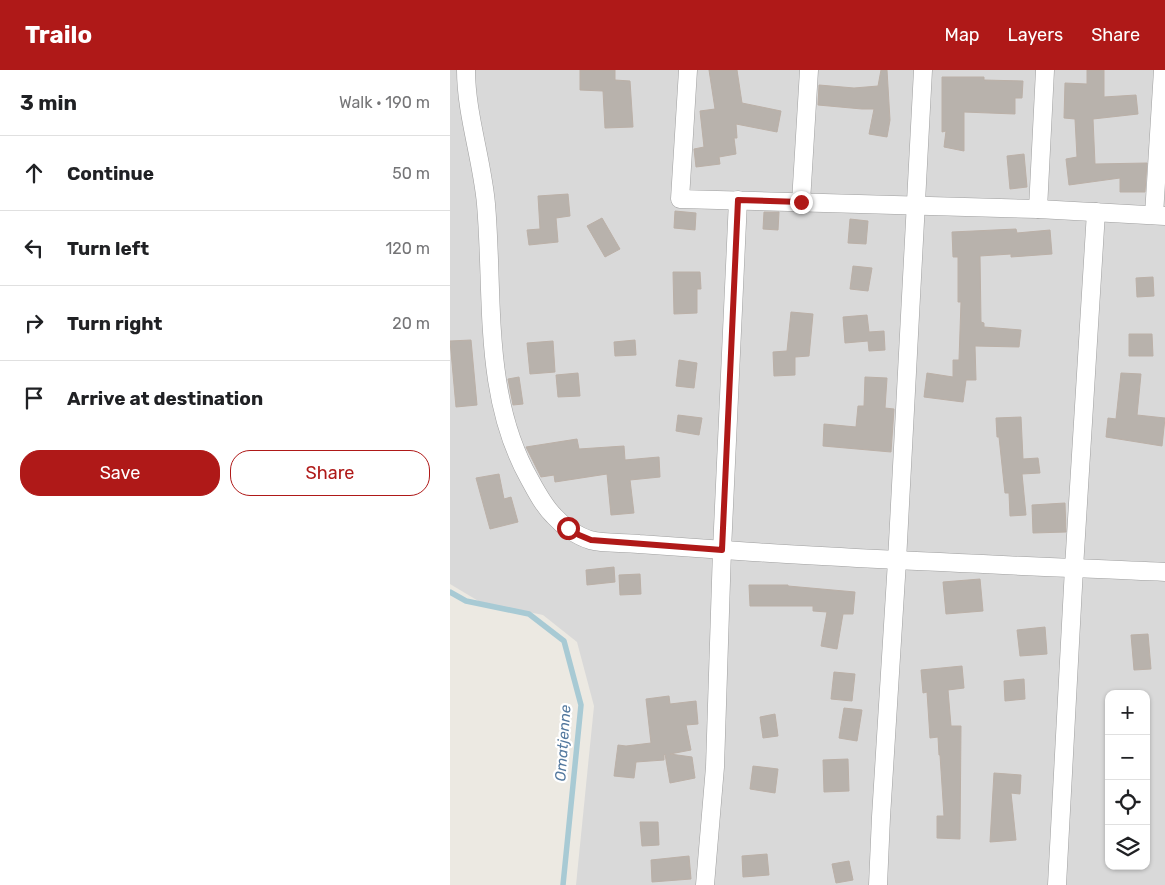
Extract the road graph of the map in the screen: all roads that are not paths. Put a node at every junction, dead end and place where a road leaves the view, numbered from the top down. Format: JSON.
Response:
{"nodes":[{"id":1,"x":466,"y":70,"type":"edge"},
{"id":2,"x":688,"y":70,"type":"edge"},
{"id":3,"x":809,"y":70,"type":"edge"},
{"id":4,"x":923,"y":70,"type":"edge"},
{"id":5,"x":1045,"y":70,"type":"edge"},
{"id":6,"x":1163,"y":70,"type":"edge"},
{"id":7,"x":738,"y":200,"type":"junction"},
{"id":8,"x":801,"y":202,"type":"junction"},
{"id":9,"x":916,"y":205,"type":"junction"},
{"id":10,"x":1038,"y":209,"type":"junction"},
{"id":11,"x":1096,"y":212,"type":"junction"},
{"id":12,"x":1160,"y":215,"type":"edge"},
{"id":13,"x":722,"y":550,"type":"junction"},
{"id":14,"x":897,"y":561,"type":"junction"},
{"id":15,"x":1074,"y":568,"type":"junction"},
{"id":16,"x":1165,"y":572,"type":"edge"},
{"id":17,"x":705,"y":885,"type":"edge"},
{"id":18,"x":878,"y":885,"type":"edge"},
{"id":19,"x":1057,"y":885,"type":"edge"}],
"edges":[{"from":1,"to":13,"type":"street"},
{"from":2,"to":7,"type":"street"},
{"from":3,"to":8,"type":"street"},
{"from":4,"to":9,"type":"street"},
{"from":5,"to":10,"type":"street"},
{"from":6,"to":12,"type":"street"},
{"from":7,"to":8,"type":"street"},
{"from":7,"to":13,"type":"street"},
{"from":8,"to":9,"type":"street"},
{"from":9,"to":10,"type":"street"},
{"from":9,"to":14,"type":"street"},
{"from":10,"to":11,"type":"street"},
{"from":11,"to":12,"type":"street"},
{"from":11,"to":15,"type":"street"},
{"from":13,"to":14,"type":"street"},
{"from":13,"to":17,"type":"street"},
{"from":14,"to":15,"type":"street"},
{"from":14,"to":18,"type":"street"},
{"from":15,"to":16,"type":"street"},
{"from":15,"to":19,"type":"street"}]}
